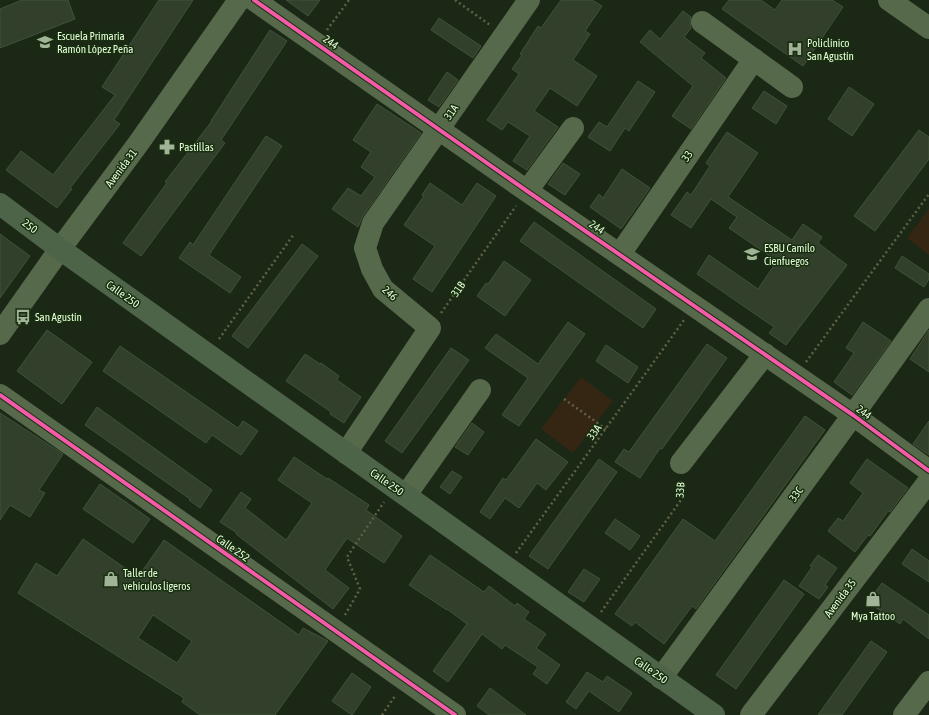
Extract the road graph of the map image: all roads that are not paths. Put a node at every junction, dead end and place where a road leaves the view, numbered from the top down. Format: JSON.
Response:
{"nodes":[{"id":1,"x":239,"y":0,"type":"edge"},
{"id":2,"x":254,"y":0,"type":"edge"},
{"id":3,"x":529,"y":0,"type":"edge"},
{"id":4,"x":889,"y":0,"type":"edge"},
{"id":5,"x":702,"y":22,"type":"dead end"},
{"id":6,"x":929,"y":28,"type":"edge"},
{"id":7,"x":754,"y":59,"type":"junction"},
{"id":8,"x":792,"y":87,"type":"dead end"},
{"id":9,"x":439,"y":128,"type":"junction"},
{"id":10,"x":572,"y":128,"type":"dead end"},
{"id":11,"x":527,"y":191,"type":"junction"},
{"id":12,"x":0,"y":204,"type":"edge"},
{"id":13,"x":365,"y":248,"type":"joint"},
{"id":14,"x":60,"y":249,"type":"junction"},
{"id":15,"x":620,"y":254,"type":"junction"},
{"id":16,"x":929,"y":309,"type":"edge"},
{"id":17,"x":0,"y":334,"type":"edge"},
{"id":18,"x":765,"y":354,"type":"junction"},
{"id":19,"x":480,"y":390,"type":"dead end"},
{"id":20,"x":0,"y":395,"type":"edge"},
{"id":21,"x":853,"y":415,"type":"junction"},
{"id":22,"x":346,"y":453,"type":"junction"},
{"id":23,"x":681,"y":463,"type":"road end"},
{"id":24,"x":929,"y":471,"type":"edge"},
{"id":25,"x":929,"y":482,"type":"edge"},
{"id":26,"x":400,"y":491,"type":"junction"},
{"id":27,"x":661,"y":678,"type":"junction"},
{"id":28,"x":929,"y":682,"type":"edge"},
{"id":29,"x":455,"y":715,"type":"edge"},
{"id":30,"x":714,"y":715,"type":"edge"},
{"id":31,"x":751,"y":715,"type":"edge"},
{"id":32,"x":904,"y":715,"type":"edge"}],
"edges":[{"from":1,"to":14,"type":"street","name":"Avenida 31"},
{"from":2,"to":9,"type":"street","name":"244"},
{"from":3,"to":9,"type":"street","name":"31A"},
{"from":4,"to":6,"type":"street"},
{"from":5,"to":7,"type":"street"},
{"from":7,"to":8,"type":"street"},
{"from":7,"to":15,"type":"street","name":"33"},
{"from":9,"to":11,"type":"street","name":"244"},
{"from":9,"to":13,"type":"street","name":"31A"},
{"from":10,"to":11,"type":"street"},
{"from":11,"to":15,"type":"street","name":"244"},
{"from":12,"to":14,"type":"main road","name":"250"},
{"from":13,"to":22,"type":"street","name":"246"},
{"from":14,"to":17,"type":"street","name":"Avenida 31"},
{"from":14,"to":22,"type":"main road","name":"Calle 250"},
{"from":15,"to":18,"type":"street","name":"244"},
{"from":16,"to":21,"type":"street","name":"33C"},
{"from":18,"to":21,"type":"street","name":"244"},
{"from":18,"to":23,"type":"street"},
{"from":19,"to":26,"type":"street"},
{"from":20,"to":29,"type":"street","name":"Calle 252"},
{"from":21,"to":24,"type":"street","name":"244"},
{"from":21,"to":27,"type":"street","name":"33C"},
{"from":22,"to":26,"type":"main road","name":"Calle 250"},
{"from":25,"to":31,"type":"street","name":"Avenida 35"},
{"from":26,"to":27,"type":"main road","name":"Calle 250"},
{"from":27,"to":30,"type":"main road","name":"Calle 250"},
{"from":28,"to":32,"type":"street"}]}
